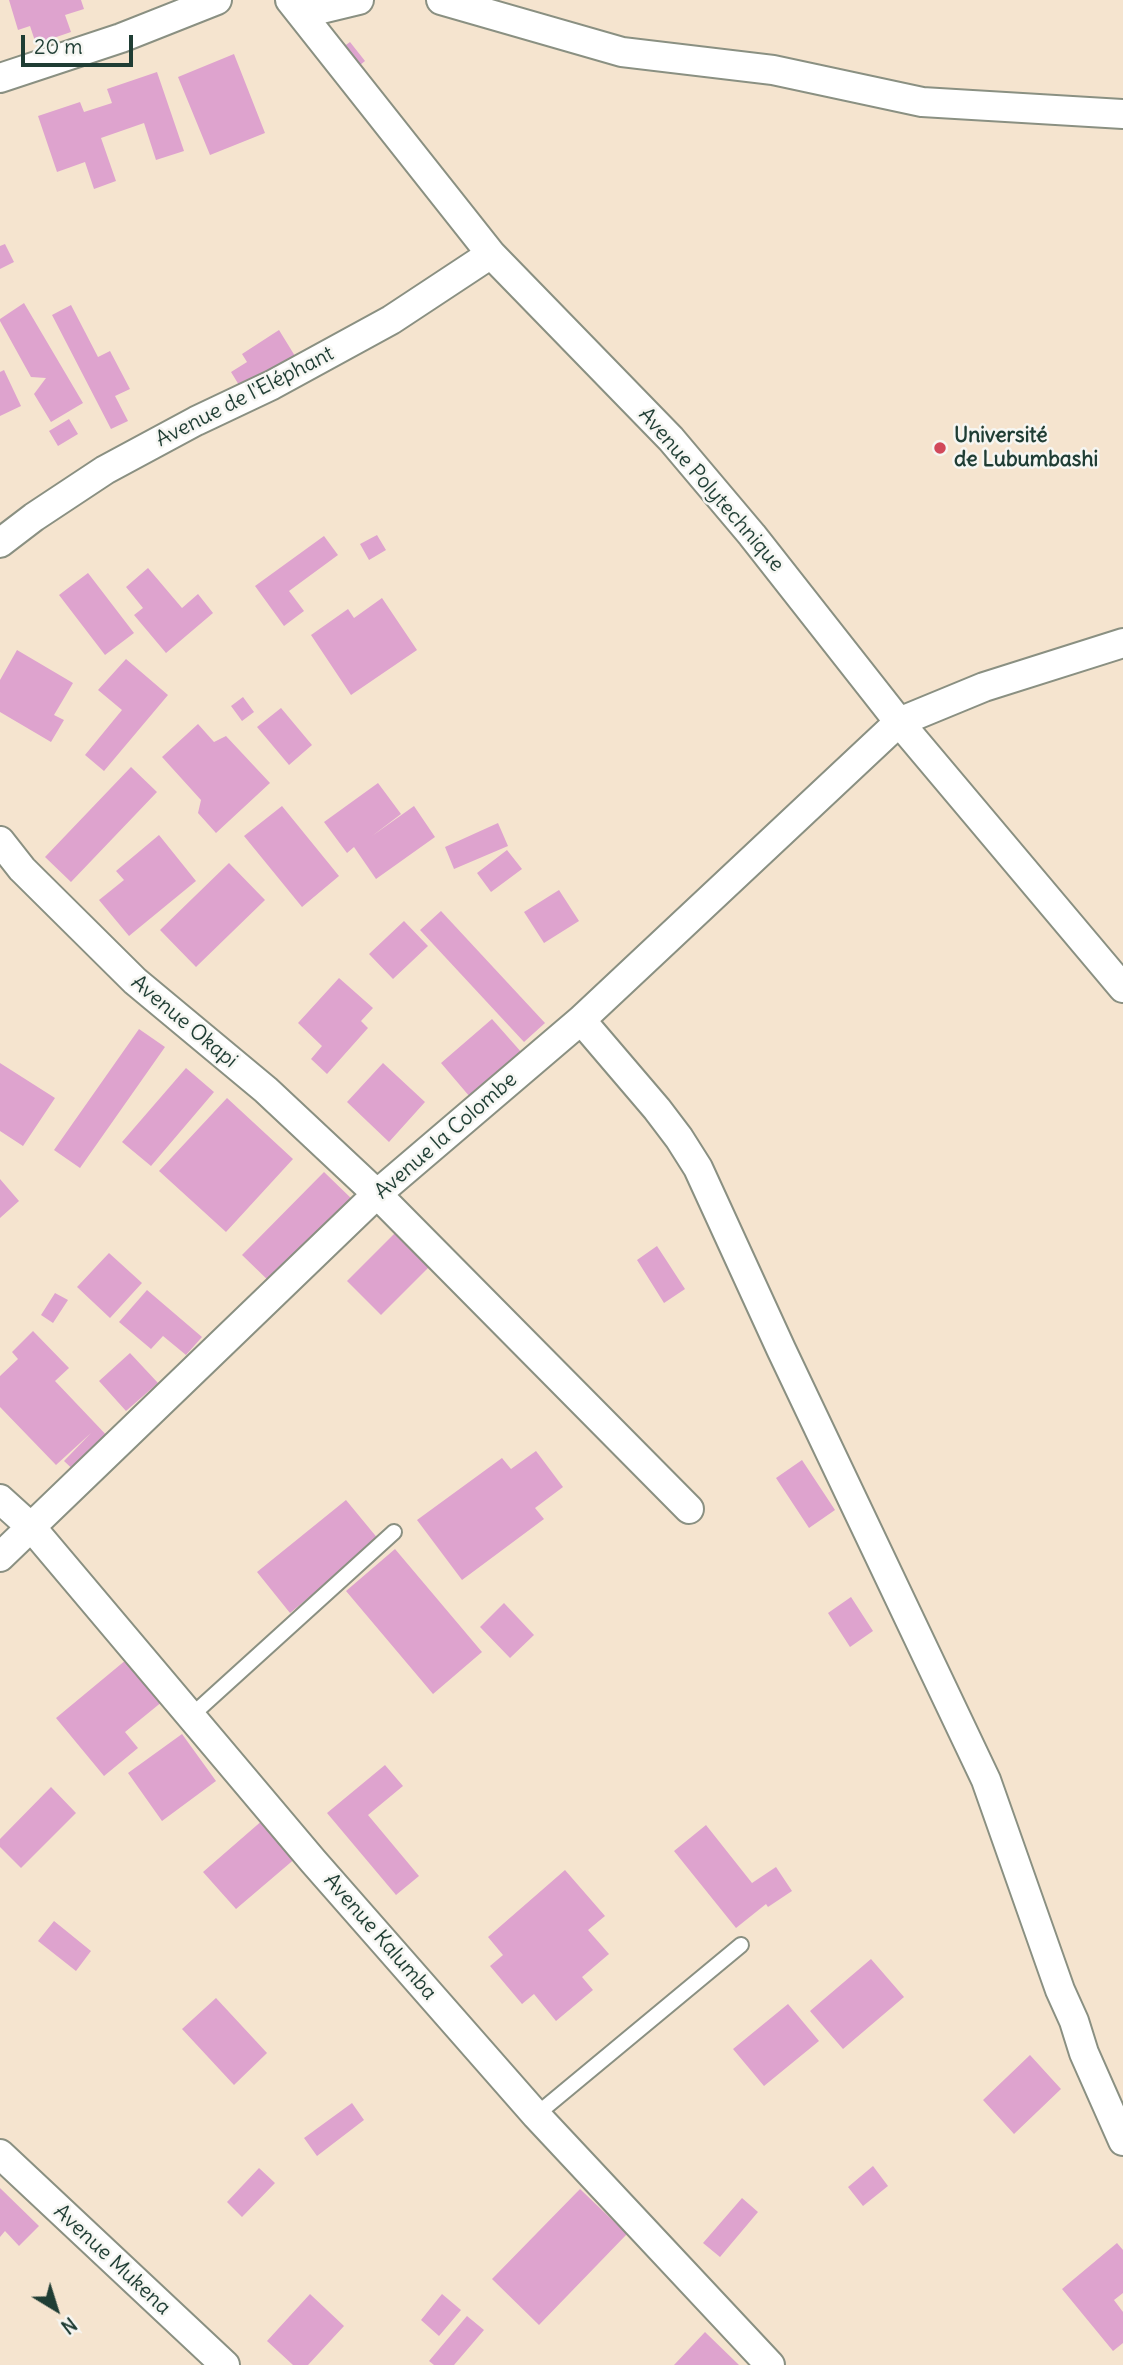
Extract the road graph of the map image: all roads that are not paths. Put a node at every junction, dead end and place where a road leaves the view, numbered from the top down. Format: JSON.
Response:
{"nodes":[{"id":1,"x":217,"y":0,"type":"edge"},
{"id":2,"x":359,"y":0,"type":"edge"},
{"id":3,"x":441,"y":0,"type":"edge"},
{"id":4,"x":296,"y":7,"type":"edge"},
{"id":5,"x":0,"y":78,"type":"edge"},
{"id":6,"x":1123,"y":114,"type":"edge"},
{"id":7,"x":491,"y":254,"type":"junction"},
{"id":8,"x":0,"y":543,"type":"edge"},
{"id":9,"x":1123,"y":643,"type":"edge"},
{"id":10,"x":899,"y":722,"type":"junction"},
{"id":11,"x":0,"y":841,"type":"edge"},
{"id":12,"x":1123,"y":988,"type":"edge"},
{"id":13,"x":581,"y":1020,"type":"junction"},
{"id":14,"x":377,"y":1194,"type":"junction"},
{"id":15,"x":0,"y":1499,"type":"edge"},
{"id":16,"x":689,"y":1509,"type":"dead end"},
{"id":17,"x":32,"y":1528,"type":"junction"},
{"id":18,"x":394,"y":1532,"type":"dead end"},
{"id":19,"x":0,"y":1558,"type":"edge"},
{"id":20,"x":191,"y":1716,"type":"junction"},
{"id":21,"x":741,"y":1945,"type":"dead end"},
{"id":22,"x":536,"y":2115,"type":"junction"},
{"id":23,"x":1123,"y":2141,"type":"edge"},
{"id":24,"x":0,"y":2154,"type":"edge"},
{"id":25,"x":225,"y":2365,"type":"edge"},
{"id":26,"x":770,"y":2365,"type":"edge"}],
"edges":[{"from":1,"to":5,"type":"street"},
{"from":2,"to":4,"type":"street"},
{"from":3,"to":6,"type":"street"},
{"from":4,"to":7,"type":"street","name":"Avenue Polytechnique"},
{"from":7,"to":8,"type":"street","name":"Avenue de l'Eléphant"},
{"from":7,"to":10,"type":"street","name":"Avenue Polytechnique"},
{"from":9,"to":10,"type":"street"},
{"from":10,"to":12,"type":"street","name":"Avenue Polytechnique"},
{"from":10,"to":13,"type":"street","name":"Avenue la Colombe"},
{"from":11,"to":14,"type":"street","name":"Avenue Okapi"},
{"from":13,"to":14,"type":"street","name":"Avenue la Colombe"},
{"from":13,"to":23,"type":"street"},
{"from":14,"to":16,"type":"street","name":"Avenue Okapi"},
{"from":14,"to":17,"type":"street","name":"Avenue la Colombe"},
{"from":15,"to":17,"type":"street","name":"Avenue Kalumba"},
{"from":17,"to":19,"type":"street","name":"Avenue la Colombe"},
{"from":17,"to":20,"type":"street","name":"Avenue Kalumba"},
{"from":18,"to":20,"type":"lane"},
{"from":20,"to":22,"type":"street","name":"Avenue Kalumba"},
{"from":21,"to":22,"type":"lane"},
{"from":22,"to":26,"type":"street","name":"Avenue Kalumba"},
{"from":24,"to":25,"type":"street","name":"Avenue Mukena"}]}
